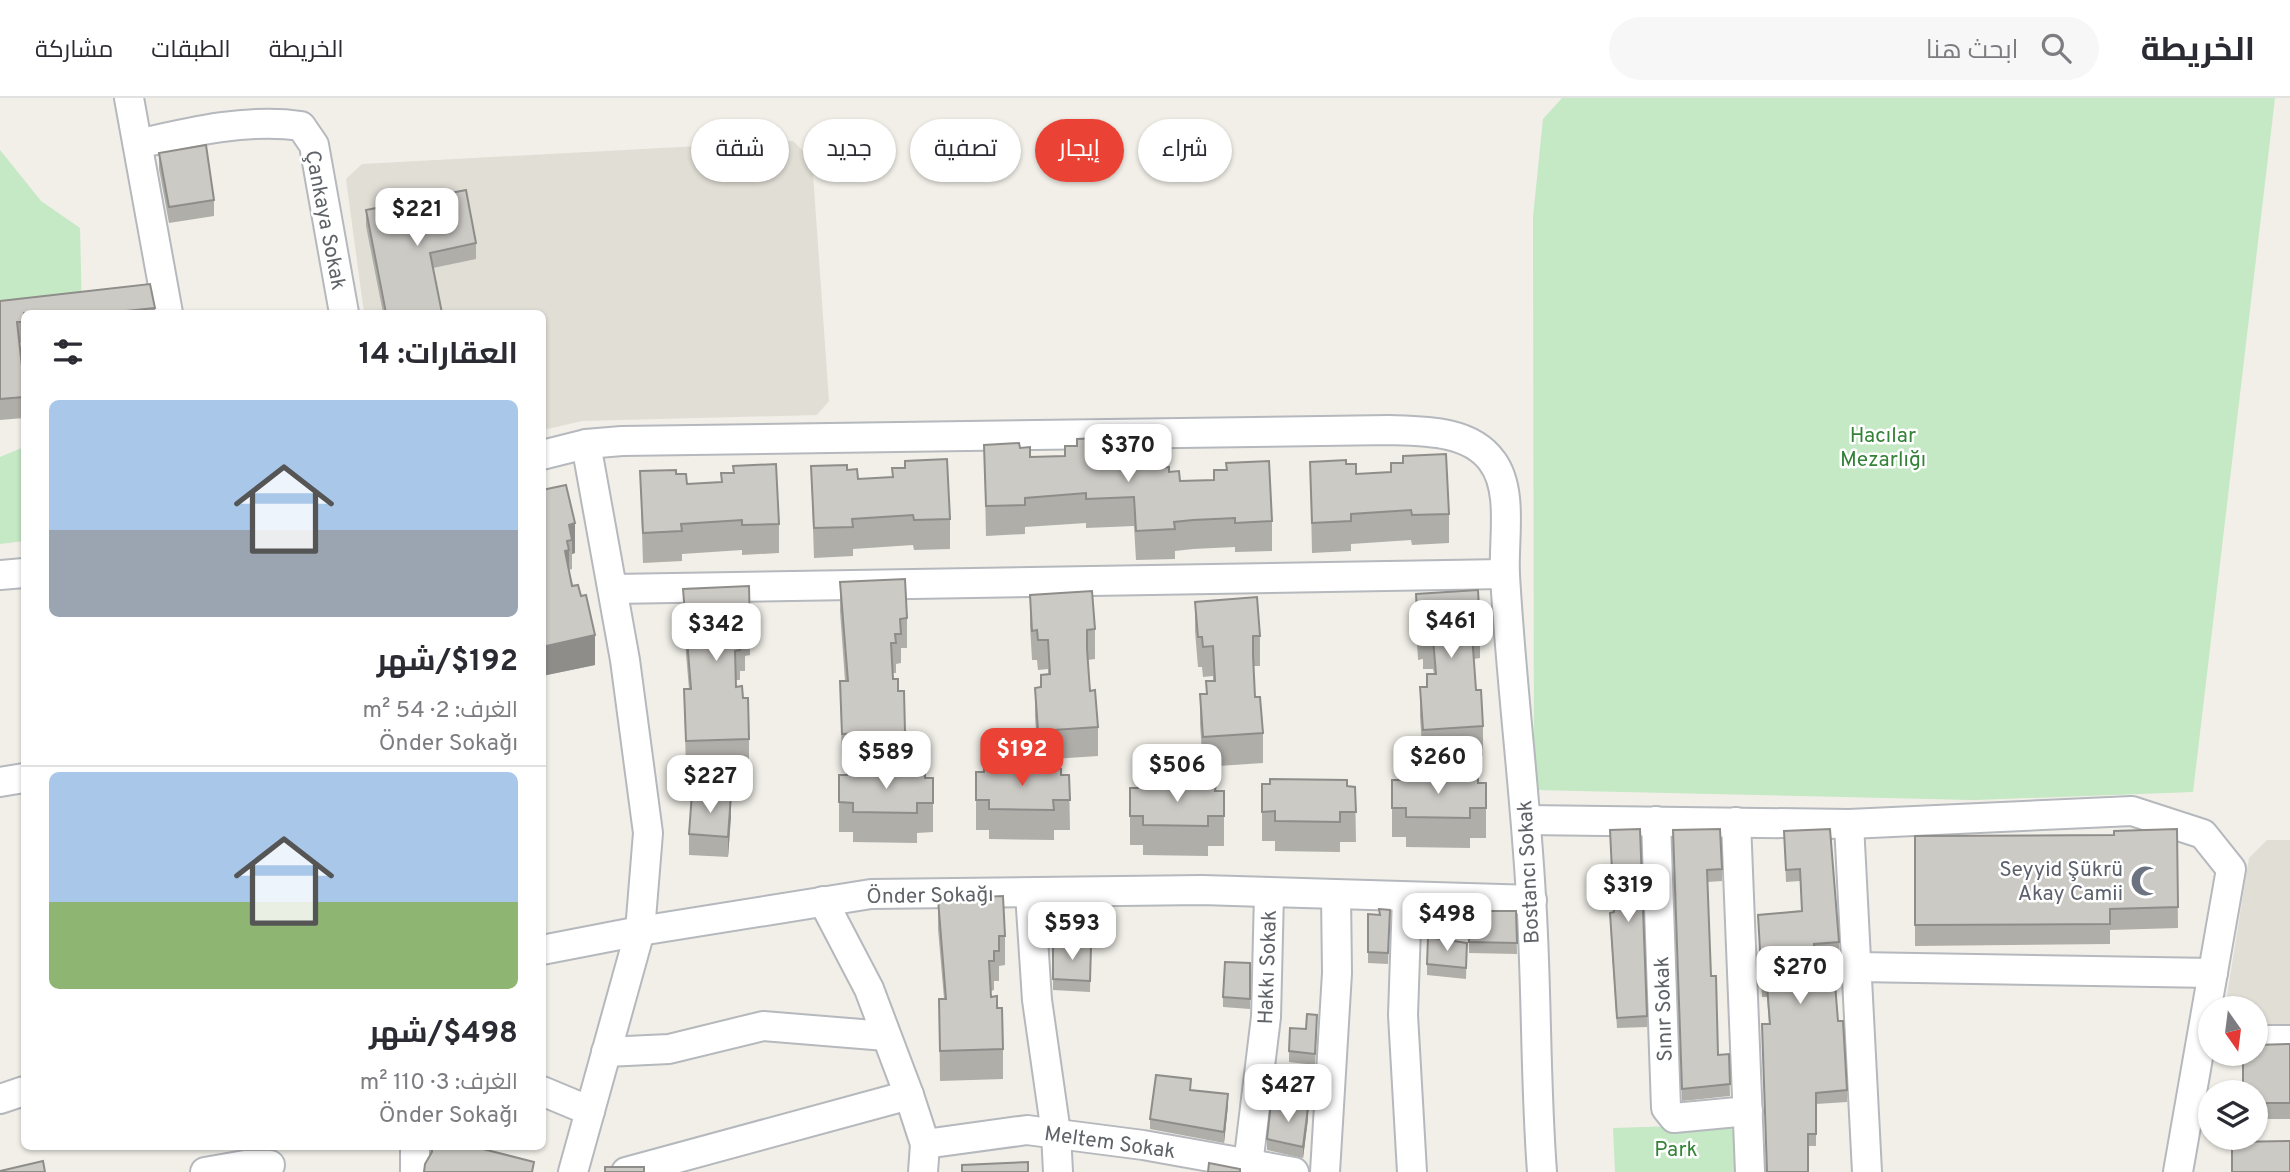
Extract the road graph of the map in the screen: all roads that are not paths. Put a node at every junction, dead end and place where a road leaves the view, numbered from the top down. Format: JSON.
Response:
{"nodes":[{"id":1,"x":129,"y":98,"type":"edge"},
{"id":2,"x":138,"y":144,"type":"junction"},
{"id":3,"x":167,"y":310,"type":"edge"},
{"id":4,"x":343,"y":310,"type":"edge"},
{"id":5,"x":586,"y":444,"type":"junction"},
{"id":6,"x":546,"y":454,"type":"edge"},
{"id":7,"x":21,"y":573,"type":"edge"},
{"id":8,"x":1504,"y":574,"type":"junction"},
{"id":9,"x":0,"y":575,"type":"edge"},
{"id":10,"x":613,"y":589,"type":"junction"},
{"id":11,"x":21,"y":778,"type":"edge"},
{"id":12,"x":0,"y":782,"type":"edge"},
{"id":13,"x":1526,"y":820,"type":"junction"},
{"id":14,"x":1656,"y":821,"type":"junction"},
{"id":15,"x":1736,"y":822,"type":"junction"},
{"id":16,"x":1849,"y":824,"type":"junction"},
{"id":17,"x":1030,"y":893,"type":"junction"},
{"id":18,"x":1269,"y":894,"type":"junction"},
{"id":19,"x":1336,"y":895,"type":"junction"},
{"id":20,"x":1407,"y":898,"type":"junction"},
{"id":21,"x":1532,"y":900,"type":"junction"},
{"id":22,"x":823,"y":901,"type":"junction"},
{"id":23,"x":640,"y":931,"type":"junction"},
{"id":24,"x":546,"y":949,"type":"edge"},
{"id":25,"x":1857,"y":967,"type":"junction"},
{"id":26,"x":2213,"y":973,"type":"junction"},
{"id":27,"x":2211,"y":996,"type":"edge"},
{"id":28,"x":886,"y":1036,"type":"junction"},
{"id":29,"x":2268,"y":1040,"type":"edge"},
{"id":30,"x":2290,"y":1040,"type":"edge"},
{"id":31,"x":606,"y":1052,"type":"junction"},
{"id":32,"x":2200,"y":1066,"type":"edge"},
{"id":33,"x":21,"y":1092,"type":"edge"},
{"id":34,"x":546,"y":1093,"type":"edge"},
{"id":35,"x":909,"y":1095,"type":"junction"},
{"id":36,"x":0,"y":1099,"type":"edge"},
{"id":37,"x":590,"y":1111,"type":"junction"},
{"id":38,"x":1748,"y":1111,"type":"junction"},
{"id":39,"x":1056,"y":1133,"type":"junction"},
{"id":40,"x":925,"y":1144,"type":"junction"},
{"id":41,"x":415,"y":1150,"type":"edge"},
{"id":42,"x":272,"y":1161,"type":"edge"},
{"id":43,"x":1248,"y":1165,"type":"junction"},
{"id":44,"x":205,"y":1172,"type":"edge"},
{"id":45,"x":415,"y":1172,"type":"edge"},
{"id":46,"x":573,"y":1172,"type":"edge"},
{"id":47,"x":626,"y":1172,"type":"edge"},
{"id":48,"x":923,"y":1172,"type":"edge"},
{"id":49,"x":1058,"y":1172,"type":"edge"},
{"id":50,"x":1294,"y":1172,"type":"edge"},
{"id":51,"x":1325,"y":1172,"type":"edge"},
{"id":52,"x":1412,"y":1172,"type":"edge"},
{"id":53,"x":1542,"y":1172,"type":"edge"},
{"id":54,"x":1750,"y":1172,"type":"edge"},
{"id":55,"x":1867,"y":1172,"type":"edge"},
{"id":56,"x":2178,"y":1172,"type":"edge"}],
"edges":[{"from":1,"to":2,"type":"street"},
{"from":2,"to":3,"type":"street"},
{"from":2,"to":4,"type":"street","name":"Çankaya Sokak"},
{"from":5,"to":6,"type":"street","name":"Bostancı Sokak"},
{"from":5,"to":8,"type":"street","name":"Bostancı Sokak"},
{"from":5,"to":10,"type":"street"},
{"from":7,"to":9,"type":"street"},
{"from":8,"to":10,"type":"street"},
{"from":8,"to":13,"type":"street","name":"Bostancı Sokak"},
{"from":10,"to":23,"type":"street"},
{"from":11,"to":12,"type":"street"},
{"from":13,"to":14,"type":"street"},
{"from":13,"to":21,"type":"street","name":"Bostancı Sokak"},
{"from":14,"to":15,"type":"street"},
{"from":14,"to":38,"type":"street","name":"Sınır Sokak"},
{"from":15,"to":16,"type":"street"},
{"from":15,"to":38,"type":"street"},
{"from":16,"to":25,"type":"street"},
{"from":16,"to":26,"type":"street"},
{"from":17,"to":18,"type":"street","name":"Önder Sokağı"},
{"from":17,"to":22,"type":"street","name":"Önder Sokağı"},
{"from":17,"to":39,"type":"street"},
{"from":18,"to":19,"type":"street","name":"Önder Sokağı"},
{"from":18,"to":43,"type":"street","name":"Hakkı Sokak"},
{"from":19,"to":20,"type":"street","name":"Önder Sokağı"},
{"from":19,"to":51,"type":"street"},
{"from":20,"to":21,"type":"street","name":"Önder Sokağı"},
{"from":20,"to":52,"type":"street"},
{"from":21,"to":53,"type":"street","name":"Bostancı Sokak"},
{"from":22,"to":23,"type":"street","name":"Önder Sokağı"},
{"from":22,"to":28,"type":"street"},
{"from":23,"to":24,"type":"street","name":"Önder Sokağı"},
{"from":23,"to":31,"type":"street"},
{"from":25,"to":26,"type":"street"},
{"from":25,"to":55,"type":"street"},
{"from":26,"to":27,"type":"street"},
{"from":28,"to":31,"type":"street"},
{"from":28,"to":35,"type":"street"},
{"from":29,"to":30,"type":"street"},
{"from":31,"to":37,"type":"street"},
{"from":32,"to":56,"type":"street"},
{"from":33,"to":36,"type":"street"},
{"from":34,"to":37,"type":"street"},
{"from":35,"to":40,"type":"street"},
{"from":35,"to":47,"type":"street"},
{"from":37,"to":46,"type":"street"},
{"from":38,"to":54,"type":"street"},
{"from":39,"to":40,"type":"street","name":"Meltem Sokak"},
{"from":39,"to":43,"type":"street","name":"Meltem Sokak"},
{"from":39,"to":49,"type":"street"},
{"from":40,"to":48,"type":"street"},
{"from":41,"to":45,"type":"street"},
{"from":42,"to":44,"type":"street"},
{"from":43,"to":50,"type":"street","name":"Meltem Sokak"}]}
